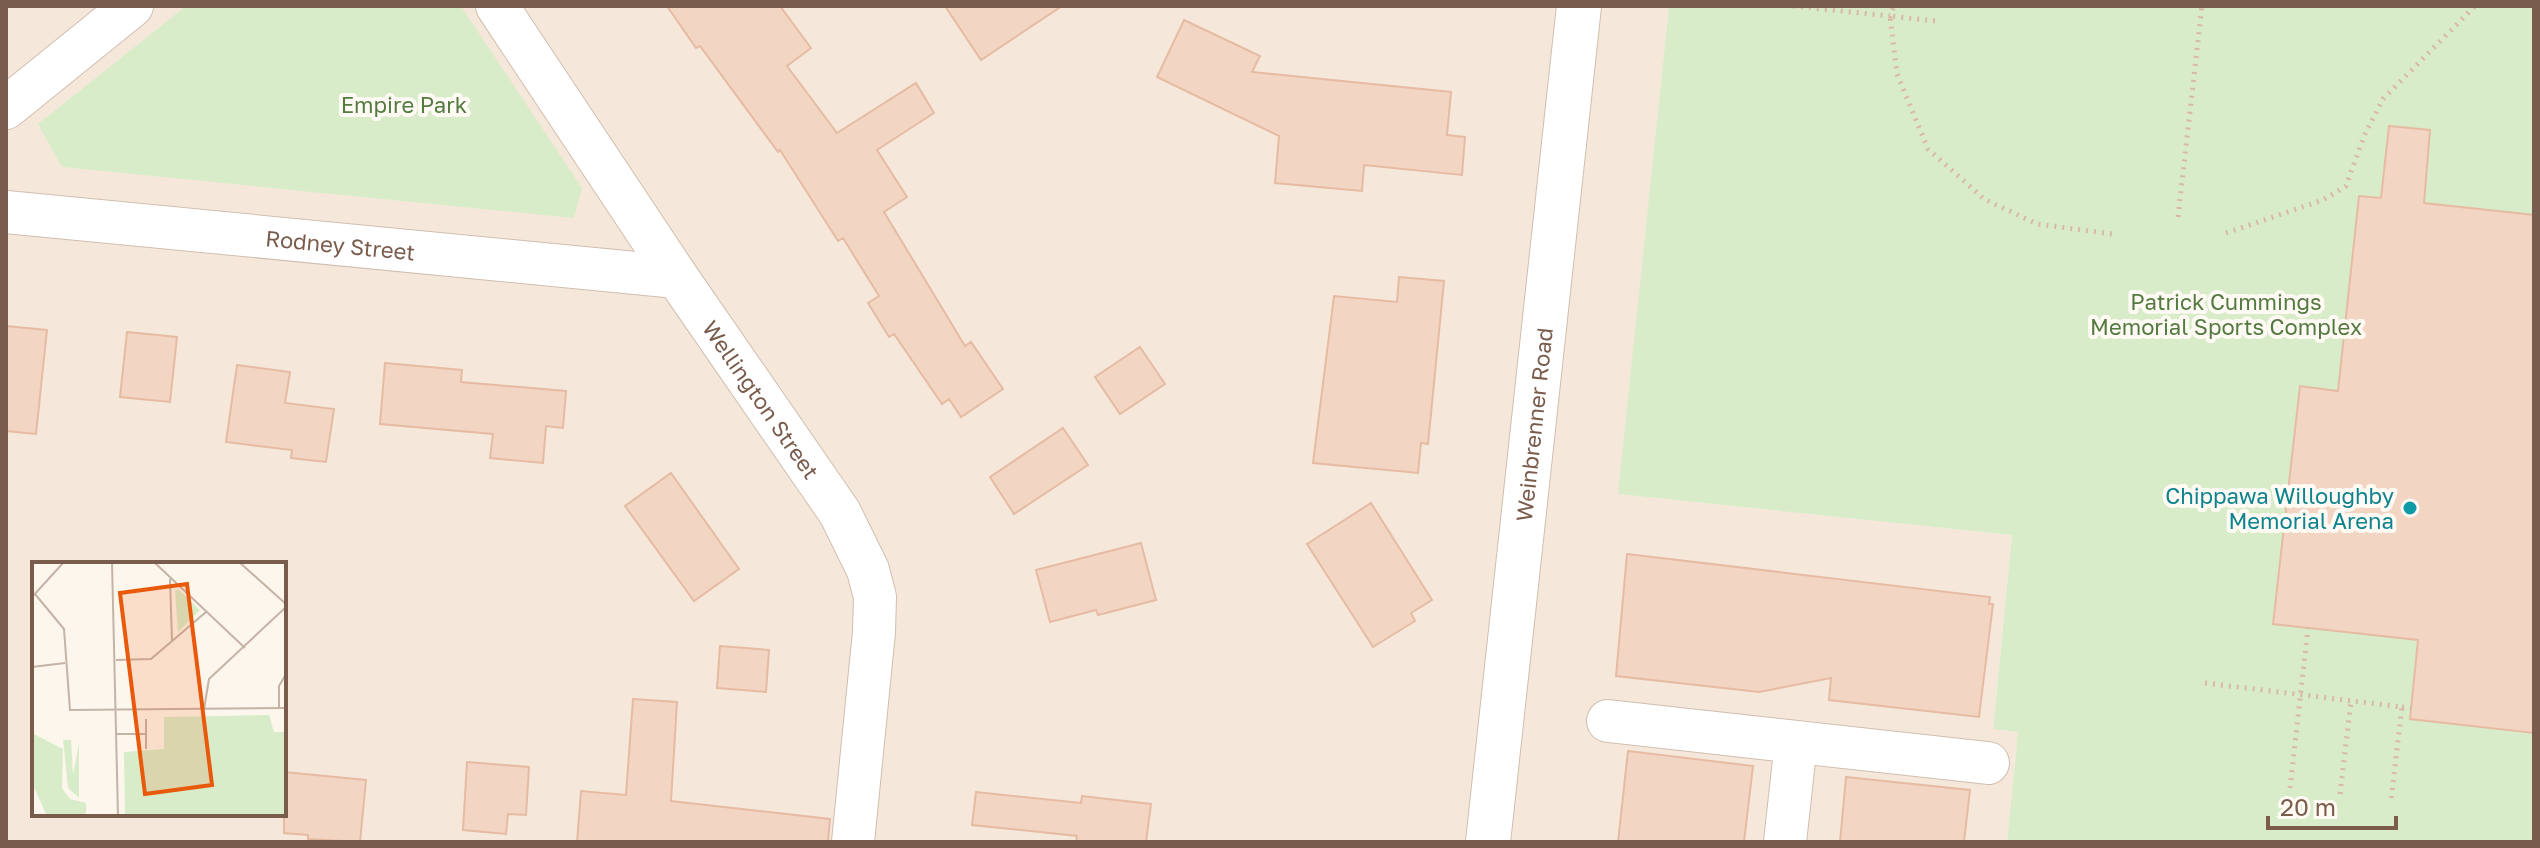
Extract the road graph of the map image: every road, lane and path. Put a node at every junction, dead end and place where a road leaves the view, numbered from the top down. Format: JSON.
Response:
{"nodes":[{"id":1,"x":132,"y":6,"type":"edge"},
{"id":2,"x":497,"y":6,"type":"edge"},
{"id":3,"x":1579,"y":6,"type":"edge"},
{"id":4,"x":1793,"y":6,"type":"edge"},
{"id":5,"x":1894,"y":6,"type":"edge"},
{"id":6,"x":2202,"y":6,"type":"edge"},
{"id":7,"x":2475,"y":6,"type":"edge"},
{"id":8,"x":1890,"y":16,"type":"junction"},
{"id":9,"x":1935,"y":21,"type":"dead end"},
{"id":10,"x":6,"y":108,"type":"edge"},
{"id":11,"x":6,"y":212,"type":"edge"},
{"id":12,"x":2178,"y":217,"type":"dead end"},
{"id":13,"x":2226,"y":233,"type":"dead end"},
{"id":14,"x":2112,"y":234,"type":"dead end"},
{"id":15,"x":677,"y":277,"type":"junction"},
{"id":16,"x":2308,"y":628,"type":"dead end"},
{"id":17,"x":2205,"y":683,"type":"dead end"},
{"id":18,"x":2300,"y":694,"type":"junction"},
{"id":19,"x":2351,"y":701,"type":"junction"},
{"id":20,"x":2402,"y":707,"type":"junction"},
{"id":21,"x":2411,"y":708,"type":"dead end"},
{"id":22,"x":1608,"y":721,"type":"dead end"},
{"id":23,"x":1796,"y":742,"type":"junction"},
{"id":24,"x":1988,"y":763,"type":"dead end"},
{"id":25,"x":2290,"y":788,"type":"dead end"},
{"id":26,"x":2340,"y":794,"type":"dead end"},
{"id":27,"x":2391,"y":800,"type":"dead end"},
{"id":28,"x":853,"y":842,"type":"edge"},
{"id":29,"x":1488,"y":842,"type":"edge"},
{"id":30,"x":1785,"y":842,"type":"edge"}],
"edges":[{"from":1,"to":10,"type":"street"},
{"from":2,"to":15,"type":"street","name":"Wellington Street"},
{"from":3,"to":29,"type":"street","name":"Weinbrenner Road"},
{"from":4,"to":8,"type":"path"},
{"from":5,"to":8,"type":"path"},
{"from":6,"to":12,"type":"path"},
{"from":7,"to":13,"type":"path"},
{"from":8,"to":9,"type":"path"},
{"from":8,"to":14,"type":"path"},
{"from":11,"to":15,"type":"street","name":"Rodney Street"},
{"from":15,"to":28,"type":"street","name":"Wellington Street"},
{"from":16,"to":18,"type":"path"},
{"from":17,"to":18,"type":"path"},
{"from":18,"to":19,"type":"path"},
{"from":18,"to":25,"type":"path"},
{"from":19,"to":20,"type":"path"},
{"from":19,"to":26,"type":"path"},
{"from":20,"to":21,"type":"path"},
{"from":20,"to":27,"type":"path"},
{"from":22,"to":23,"type":"street"},
{"from":23,"to":24,"type":"street"},
{"from":23,"to":30,"type":"street"}]}
